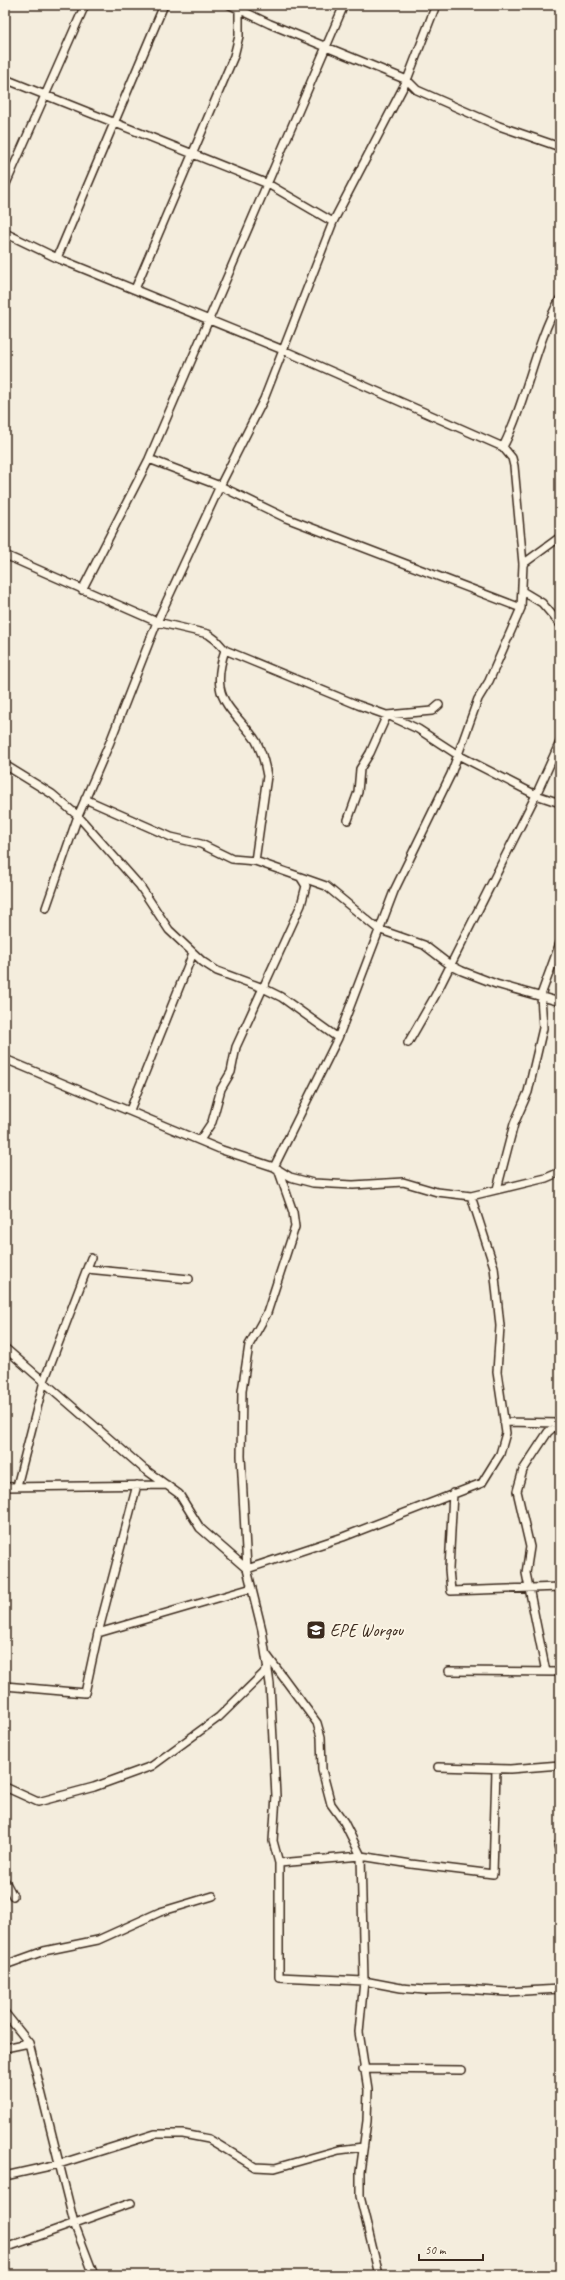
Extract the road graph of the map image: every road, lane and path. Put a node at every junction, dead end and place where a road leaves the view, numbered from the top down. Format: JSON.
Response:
{"nodes":[{"id":1,"x":85,"y":5,"type":"edge"},
{"id":2,"x":164,"y":5,"type":"edge"},
{"id":3,"x":230,"y":5,"type":"edge"},
{"id":4,"x":344,"y":5,"type":"edge"},
{"id":5,"x":436,"y":5,"type":"edge"},
{"id":6,"x":239,"y":9,"type":"junction"},
{"id":7,"x":326,"y":46,"type":"junction"},
{"id":8,"x":5,"y":79,"type":"edge"},
{"id":9,"x":407,"y":80,"type":"junction"},
{"id":10,"x":46,"y":95,"type":"junction"},
{"id":11,"x":116,"y":124,"type":"junction"},
{"id":12,"x":560,"y":147,"type":"edge"},
{"id":13,"x":194,"y":154,"type":"junction"},
{"id":14,"x":268,"y":184,"type":"junction"},
{"id":15,"x":5,"y":186,"type":"edge"},
{"id":16,"x":333,"y":222,"type":"junction"},
{"id":17,"x":5,"y":233,"type":"edge"},
{"id":18,"x":57,"y":258,"type":"junction"},
{"id":19,"x":135,"y":289,"type":"junction"},
{"id":20,"x":560,"y":299,"type":"edge"},
{"id":21,"x":552,"y":314,"type":"junction"},
{"id":22,"x":560,"y":317,"type":"edge"},
{"id":23,"x":207,"y":320,"type":"junction"},
{"id":24,"x":283,"y":350,"type":"junction"},
{"id":25,"x":503,"y":447,"type":"junction"},
{"id":26,"x":149,"y":459,"type":"junction"},
{"id":27,"x":220,"y":486,"type":"junction"},
{"id":28,"x":560,"y":537,"type":"edge"},
{"id":29,"x":5,"y":555,"type":"edge"},
{"id":30,"x":524,"y":564,"type":"junction"},
{"id":31,"x":82,"y":590,"type":"junction"},
{"id":32,"x":522,"y":591,"type":"junction"},
{"id":33,"x":521,"y":608,"type":"junction"},
{"id":34,"x":157,"y":622,"type":"junction"},
{"id":35,"x":560,"y":624,"type":"edge"},
{"id":36,"x":224,"y":650,"type":"junction"},
{"id":37,"x":439,"y":705,"type":"dead end"},
{"id":38,"x":387,"y":715,"type":"junction"},
{"id":39,"x":560,"y":742,"type":"edge"},
{"id":40,"x":458,"y":755,"type":"junction"},
{"id":41,"x":5,"y":765,"type":"edge"},
{"id":42,"x":536,"y":795,"type":"junction"},
{"id":43,"x":85,"y":799,"type":"junction"},
{"id":44,"x":560,"y":803,"type":"edge"},
{"id":45,"x":78,"y":816,"type":"junction"},
{"id":46,"x":348,"y":820,"type":"dead end"},
{"id":47,"x":255,"y":861,"type":"junction"},
{"id":48,"x":301,"y":878,"type":"junction"},
{"id":49,"x":46,"y":908,"type":"dead end"},
{"id":50,"x":378,"y":929,"type":"junction"},
{"id":51,"x":560,"y":943,"type":"edge"},
{"id":52,"x":193,"y":953,"type":"junction"},
{"id":53,"x":450,"y":965,"type":"junction"},
{"id":54,"x":263,"y":988,"type":"junction"},
{"id":55,"x":540,"y":996,"type":"junction"},
{"id":56,"x":560,"y":1002,"type":"edge"},
{"id":57,"x":338,"y":1038,"type":"junction"},
{"id":58,"x":408,"y":1043,"type":"dead end"},
{"id":59,"x":5,"y":1058,"type":"edge"},
{"id":60,"x":130,"y":1110,"type":"junction"},
{"id":61,"x":200,"y":1140,"type":"junction"},
{"id":62,"x":276,"y":1168,"type":"junction"},
{"id":63,"x":560,"y":1172,"type":"edge"},
{"id":64,"x":497,"y":1189,"type":"junction"},
{"id":65,"x":471,"y":1196,"type":"junction"},
{"id":66,"x":91,"y":1258,"type":"dead end"},
{"id":67,"x":87,"y":1269,"type":"junction"},
{"id":68,"x":190,"y":1279,"type":"dead end"},
{"id":69,"x":5,"y":1348,"type":"edge"},
{"id":70,"x":44,"y":1381,"type":"junction"},
{"id":71,"x":504,"y":1422,"type":"junction"},
{"id":72,"x":560,"y":1422,"type":"edge"},
{"id":73,"x":137,"y":1485,"type":"junction"},
{"id":74,"x":167,"y":1485,"type":"junction"},
{"id":75,"x":17,"y":1486,"type":"junction"},
{"id":76,"x":5,"y":1488,"type":"edge"},
{"id":77,"x":453,"y":1493,"type":"junction"},
{"id":78,"x":248,"y":1569,"type":"junction"},
{"id":79,"x":528,"y":1587,"type":"junction"},
{"id":80,"x":560,"y":1587,"type":"edge"},
{"id":81,"x":252,"y":1588,"type":"junction"},
{"id":82,"x":98,"y":1633,"type":"junction"},
{"id":83,"x":266,"y":1653,"type":"junction"},
{"id":84,"x":268,"y":1669,"type":"junction"},
{"id":85,"x":449,"y":1671,"type":"dead end"},
{"id":86,"x":546,"y":1672,"type":"junction"},
{"id":87,"x":560,"y":1672,"type":"edge"},
{"id":88,"x":5,"y":1686,"type":"edge"},
{"id":89,"x":560,"y":1765,"type":"edge"},
{"id":90,"x":438,"y":1767,"type":"dead end"},
{"id":91,"x":496,"y":1769,"type":"junction"},
{"id":92,"x":5,"y":1787,"type":"edge"},
{"id":93,"x":558,"y":1845,"type":"dead end"},
{"id":94,"x":560,"y":1854,"type":"edge"},
{"id":95,"x":361,"y":1856,"type":"junction"},
{"id":96,"x":279,"y":1863,"type":"junction"},
{"id":97,"x":5,"y":1881,"type":"edge"},
{"id":98,"x":13,"y":1896,"type":"dead end"},
{"id":99,"x":213,"y":1896,"type":"dead end"},
{"id":100,"x":5,"y":1965,"type":"edge"},
{"id":101,"x":364,"y":1980,"type":"junction"},
{"id":102,"x":560,"y":1989,"type":"edge"},
{"id":103,"x":5,"y":2013,"type":"edge"},
{"id":104,"x":29,"y":2043,"type":"junction"},
{"id":105,"x":5,"y":2048,"type":"edge"},
{"id":106,"x":364,"y":2069,"type":"junction"},
{"id":107,"x":462,"y":2070,"type":"dead end"},
{"id":108,"x":363,"y":2148,"type":"junction"},
{"id":109,"x":59,"y":2164,"type":"junction"},
{"id":110,"x":5,"y":2176,"type":"edge"},
{"id":111,"x":131,"y":2203,"type":"dead end"},
{"id":112,"x":74,"y":2223,"type":"junction"},
{"id":113,"x":5,"y":2248,"type":"edge"},
{"id":114,"x":94,"y":2275,"type":"edge"},
{"id":115,"x":379,"y":2275,"type":"edge"}],
"edges":[{"from":1,"to":10,"type":"street"},
{"from":2,"to":11,"type":"street"},
{"from":3,"to":6,"type":"street"},
{"from":4,"to":7,"type":"street"},
{"from":5,"to":9,"type":"street"},
{"from":6,"to":7,"type":"street"},
{"from":6,"to":13,"type":"street"},
{"from":7,"to":9,"type":"street"},
{"from":7,"to":14,"type":"street"},
{"from":8,"to":10,"type":"street"},
{"from":9,"to":12,"type":"street"},
{"from":9,"to":16,"type":"street"},
{"from":10,"to":11,"type":"street"},
{"from":10,"to":15,"type":"street"},
{"from":11,"to":13,"type":"street"},
{"from":11,"to":18,"type":"street"},
{"from":13,"to":14,"type":"street"},
{"from":13,"to":19,"type":"street"},
{"from":14,"to":16,"type":"street"},
{"from":14,"to":23,"type":"street"},
{"from":16,"to":24,"type":"street"},
{"from":17,"to":18,"type":"street"},
{"from":18,"to":19,"type":"street"},
{"from":19,"to":23,"type":"street"},
{"from":20,"to":21,"type":"street"},
{"from":21,"to":22,"type":"street"},
{"from":21,"to":25,"type":"street"},
{"from":23,"to":24,"type":"street"},
{"from":23,"to":26,"type":"street"},
{"from":24,"to":25,"type":"street"},
{"from":24,"to":27,"type":"street"},
{"from":25,"to":30,"type":"street"},
{"from":26,"to":27,"type":"street"},
{"from":26,"to":31,"type":"street"},
{"from":27,"to":33,"type":"street"},
{"from":27,"to":34,"type":"street"},
{"from":28,"to":30,"type":"street"},
{"from":29,"to":31,"type":"street"},
{"from":30,"to":32,"type":"street"},
{"from":31,"to":34,"type":"street"},
{"from":32,"to":33,"type":"street"},
{"from":32,"to":35,"type":"street"},
{"from":33,"to":40,"type":"street"},
{"from":34,"to":36,"type":"street"},
{"from":34,"to":43,"type":"street"},
{"from":36,"to":38,"type":"street"},
{"from":36,"to":47,"type":"street"},
{"from":37,"to":38,"type":"street"},
{"from":38,"to":40,"type":"street"},
{"from":38,"to":46,"type":"street"},
{"from":39,"to":42,"type":"street"},
{"from":40,"to":42,"type":"street"},
{"from":40,"to":50,"type":"street"},
{"from":41,"to":45,"type":"street"},
{"from":42,"to":44,"type":"street"},
{"from":42,"to":53,"type":"street"},
{"from":43,"to":45,"type":"street"},
{"from":43,"to":47,"type":"street"},
{"from":45,"to":49,"type":"street"},
{"from":45,"to":52,"type":"street"},
{"from":47,"to":48,"type":"street"},
{"from":48,"to":50,"type":"street"},
{"from":48,"to":54,"type":"street"},
{"from":50,"to":53,"type":"street"},
{"from":50,"to":57,"type":"street"},
{"from":51,"to":55,"type":"street"},
{"from":52,"to":54,"type":"street"},
{"from":52,"to":60,"type":"street"},
{"from":53,"to":55,"type":"street"},
{"from":53,"to":58,"type":"street"},
{"from":54,"to":57,"type":"street"},
{"from":54,"to":61,"type":"street"},
{"from":55,"to":56,"type":"street"},
{"from":55,"to":64,"type":"street"},
{"from":57,"to":62,"type":"street"},
{"from":59,"to":60,"type":"street"},
{"from":60,"to":61,"type":"street"},
{"from":61,"to":62,"type":"street"},
{"from":62,"to":65,"type":"street"},
{"from":62,"to":78,"type":"street"},
{"from":63,"to":64,"type":"street"},
{"from":64,"to":65,"type":"street"},
{"from":65,"to":71,"type":"street"},
{"from":66,"to":67,"type":"street"},
{"from":67,"to":68,"type":"street"},
{"from":67,"to":70,"type":"street"},
{"from":69,"to":70,"type":"street"},
{"from":70,"to":74,"type":"street"},
{"from":70,"to":75,"type":"street"},
{"from":71,"to":72,"type":"street"},
{"from":71,"to":77,"type":"street"},
{"from":72,"to":79,"type":"street"},
{"from":73,"to":74,"type":"street"},
{"from":73,"to":75,"type":"street"},
{"from":73,"to":82,"type":"street"},
{"from":74,"to":78,"type":"street"},
{"from":75,"to":76,"type":"street"},
{"from":77,"to":78,"type":"street"},
{"from":77,"to":79,"type":"street"},
{"from":78,"to":81,"type":"street"},
{"from":79,"to":80,"type":"street"},
{"from":79,"to":86,"type":"street"},
{"from":81,"to":82,"type":"street"},
{"from":81,"to":83,"type":"street"},
{"from":82,"to":88,"type":"street"},
{"from":83,"to":84,"type":"street"},
{"from":83,"to":95,"type":"street"},
{"from":84,"to":92,"type":"street"},
{"from":84,"to":96,"type":"street"},
{"from":85,"to":86,"type":"street"},
{"from":86,"to":87,"type":"street"},
{"from":89,"to":91,"type":"street"},
{"from":90,"to":91,"type":"street"},
{"from":91,"to":95,"type":"street"},
{"from":93,"to":94,"type":"street"},
{"from":95,"to":96,"type":"street"},
{"from":95,"to":101,"type":"street"},
{"from":96,"to":101,"type":"street"},
{"from":97,"to":98,"type":"street"},
{"from":99,"to":100,"type":"street"},
{"from":101,"to":102,"type":"street"},
{"from":101,"to":106,"type":"street"},
{"from":103,"to":104,"type":"street"},
{"from":104,"to":105,"type":"street"},
{"from":104,"to":109,"type":"street"},
{"from":106,"to":107,"type":"street"},
{"from":106,"to":108,"type":"street"},
{"from":108,"to":109,"type":"street"},
{"from":108,"to":115,"type":"street"},
{"from":109,"to":110,"type":"street"},
{"from":109,"to":112,"type":"street"},
{"from":111,"to":112,"type":"street"},
{"from":112,"to":113,"type":"street"},
{"from":112,"to":114,"type":"street"}]}
